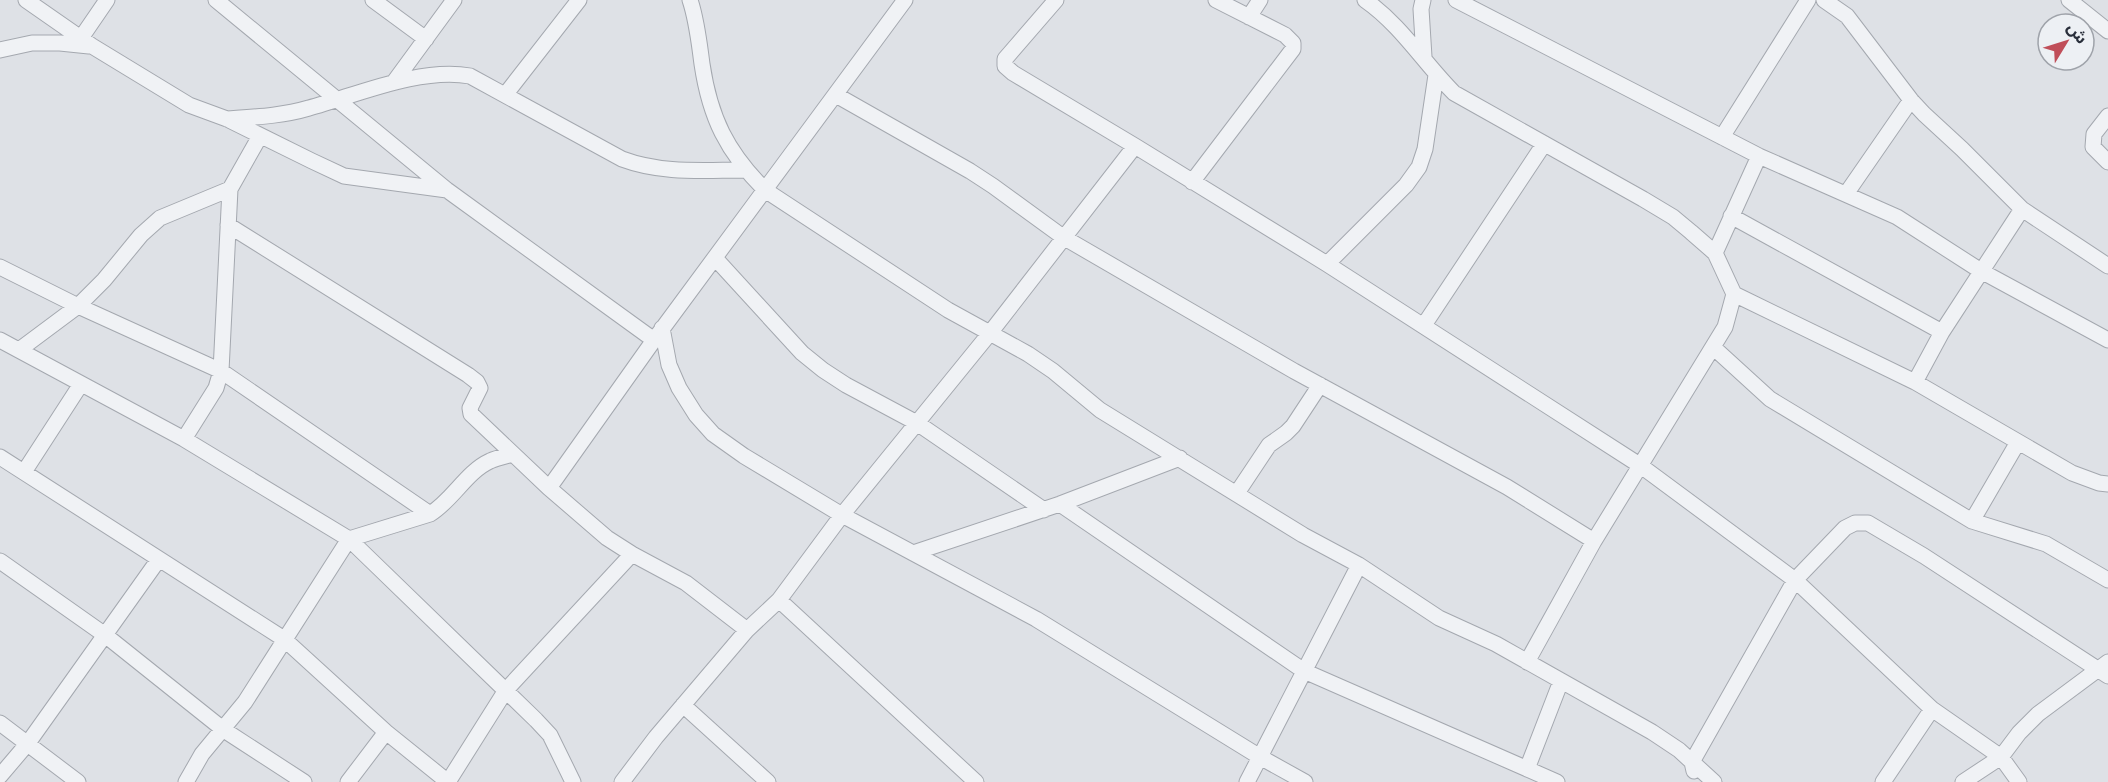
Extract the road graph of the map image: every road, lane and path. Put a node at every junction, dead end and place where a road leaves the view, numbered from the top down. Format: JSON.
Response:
{"nodes":[{"id":1,"x":26,"y":0,"type":"edge"},
{"id":2,"x":107,"y":0,"type":"edge"},
{"id":3,"x":216,"y":0,"type":"edge"},
{"id":4,"x":373,"y":0,"type":"edge"},
{"id":5,"x":454,"y":0,"type":"edge"},
{"id":6,"x":579,"y":0,"type":"edge"},
{"id":7,"x":690,"y":0,"type":"edge"},
{"id":8,"x":905,"y":0,"type":"edge"},
{"id":9,"x":1056,"y":0,"type":"edge"},
{"id":10,"x":1216,"y":0,"type":"edge"},
{"id":11,"x":1260,"y":0,"type":"edge"},
{"id":12,"x":1365,"y":0,"type":"edge"},
{"id":13,"x":1423,"y":0,"type":"edge"},
{"id":14,"x":1456,"y":0,"type":"edge"},
{"id":15,"x":1808,"y":0,"type":"edge"},
{"id":16,"x":1824,"y":0,"type":"edge"},
{"id":17,"x":1841,"y":0,"type":"edge"},
{"id":18,"x":2069,"y":0,"type":"edge"},
{"id":19,"x":1847,"y":16,"type":"junction"},
{"id":20,"x":1249,"y":17,"type":"junction"},
{"id":21,"x":2108,"y":31,"type":"edge"},
{"id":22,"x":426,"y":39,"type":"junction"},
{"id":23,"x":87,"y":42,"type":"junction"},
{"id":24,"x":0,"y":50,"type":"edge"},
{"id":25,"x":1424,"y":57,"type":"junction"},
{"id":26,"x":1436,"y":75,"type":"junction"},
{"id":27,"x":394,"y":82,"type":"junction"},
{"id":28,"x":505,"y":95,"type":"junction"},
{"id":29,"x":836,"y":95,"type":"junction"},
{"id":30,"x":336,"y":100,"type":"junction"},
{"id":31,"x":1911,"y":100,"type":"junction"},
{"id":32,"x":2108,"y":116,"type":"edge"},
{"id":33,"x":227,"y":119,"type":"junction"},
{"id":34,"x":261,"y":136,"type":"junction"},
{"id":35,"x":1722,"y":137,"type":"junction"},
{"id":36,"x":1544,"y":144,"type":"junction"},
{"id":37,"x":1135,"y":146,"type":"junction"},
{"id":38,"x":1759,"y":156,"type":"junction"},
{"id":39,"x":2108,"y":162,"type":"edge"},
{"id":40,"x":744,"y":170,"type":"junction"},
{"id":41,"x":1192,"y":182,"type":"junction"},
{"id":42,"x":230,"y":189,"type":"junction"},
{"id":43,"x":447,"y":190,"type":"junction"},
{"id":44,"x":765,"y":190,"type":"junction"},
{"id":45,"x":1846,"y":194,"type":"junction"},
{"id":46,"x":2022,"y":209,"type":"junction"},
{"id":47,"x":1731,"y":216,"type":"junction"},
{"id":48,"x":228,"y":225,"type":"junction"},
{"id":49,"x":1063,"y":237,"type":"junction"},
{"id":50,"x":1715,"y":253,"type":"junction"},
{"id":51,"x":715,"y":258,"type":"junction"},
{"id":52,"x":1327,"y":264,"type":"junction"},
{"id":53,"x":2108,"y":266,"type":"edge"},
{"id":54,"x":0,"y":267,"type":"edge"},
{"id":55,"x":1981,"y":272,"type":"junction"},
{"id":56,"x":1734,"y":294,"type":"junction"},
{"id":57,"x":78,"y":306,"type":"junction"},
{"id":58,"x":1424,"y":325,"type":"junction"},
{"id":59,"x":1942,"y":332,"type":"junction"},
{"id":60,"x":990,"y":333,"type":"junction"},
{"id":61,"x":658,"y":334,"type":"junction"},
{"id":62,"x":0,"y":340,"type":"edge"},
{"id":63,"x":2108,"y":340,"type":"edge"},
{"id":64,"x":1713,"y":346,"type":"junction"},
{"id":65,"x":19,"y":350,"type":"junction"},
{"id":66,"x":221,"y":371,"type":"junction"},
{"id":67,"x":1915,"y":382,"type":"junction"},
{"id":68,"x":81,"y":384,"type":"junction"},
{"id":69,"x":1320,"y":385,"type":"junction"},
{"id":70,"x":917,"y":423,"type":"junction"},
{"id":71,"x":184,"y":440,"type":"junction"},
{"id":72,"x":2018,"y":442,"type":"junction"},
{"id":73,"x":513,"y":454,"type":"junction"},
{"id":74,"x":0,"y":457,"type":"edge"},
{"id":75,"x":1180,"y":458,"type":"junction"},
{"id":76,"x":1641,"y":466,"type":"junction"},
{"id":77,"x":24,"y":472,"type":"junction"},
{"id":78,"x":2108,"y":484,"type":"edge"},
{"id":79,"x":549,"y":488,"type":"junction"},
{"id":80,"x":1237,"y":493,"type":"junction"},
{"id":81,"x":1060,"y":504,"type":"junction"},
{"id":82,"x":1044,"y":510,"type":"junction"},
{"id":83,"x":430,"y":514,"type":"junction"},
{"id":84,"x":842,"y":515,"type":"junction"},
{"id":85,"x":1972,"y":521,"type":"junction"},
{"id":86,"x":349,"y":539,"type":"junction"},
{"id":87,"x":1594,"y":542,"type":"junction"},
{"id":88,"x":913,"y":553,"type":"junction"},
{"id":89,"x":632,"y":554,"type":"junction"},
{"id":90,"x":159,"y":559,"type":"junction"},
{"id":91,"x":0,"y":561,"type":"edge"},
{"id":92,"x":1359,"y":565,"type":"junction"},
{"id":93,"x":1795,"y":580,"type":"junction"},
{"id":94,"x":2108,"y":580,"type":"edge"},
{"id":95,"x":779,"y":600,"type":"junction"},
{"id":96,"x":747,"y":630,"type":"junction"},
{"id":97,"x":105,"y":634,"type":"junction"},
{"id":98,"x":284,"y":639,"type":"junction"},
{"id":99,"x":1527,"y":662,"type":"junction"},
{"id":100,"x":2105,"y":669,"type":"edge"},
{"id":101,"x":1304,"y":671,"type":"junction"},
{"id":102,"x":1561,"y":681,"type":"junction"},
{"id":103,"x":506,"y":690,"type":"junction"},
{"id":104,"x":683,"y":705,"type":"junction"},
{"id":105,"x":1932,"y":709,"type":"junction"},
{"id":106,"x":0,"y":723,"type":"edge"},
{"id":107,"x":224,"y":730,"type":"junction"},
{"id":108,"x":387,"y":732,"type":"junction"},
{"id":109,"x":28,"y":743,"type":"junction"},
{"id":110,"x":1260,"y":757,"type":"junction"},
{"id":111,"x":2001,"y":757,"type":"junction"},
{"id":112,"x":1692,"y":762,"type":"junction"},
{"id":113,"x":1527,"y":769,"type":"junction"},
{"id":114,"x":0,"y":776,"type":"edge"},
{"id":115,"x":971,"y":780,"type":"edge"},
{"id":116,"x":78,"y":782,"type":"edge"},
{"id":117,"x":186,"y":782,"type":"edge"},
{"id":118,"x":304,"y":782,"type":"edge"},
{"id":119,"x":348,"y":782,"type":"edge"},
{"id":120,"x":448,"y":782,"type":"edge"},
{"id":121,"x":573,"y":782,"type":"edge"},
{"id":122,"x":622,"y":782,"type":"edge"},
{"id":123,"x":768,"y":782,"type":"edge"},
{"id":124,"x":1247,"y":782,"type":"edge"},
{"id":125,"x":1305,"y":782,"type":"edge"},
{"id":126,"x":1557,"y":782,"type":"edge"},
{"id":127,"x":1698,"y":782,"type":"edge"},
{"id":128,"x":1714,"y":782,"type":"edge"},
{"id":129,"x":1883,"y":782,"type":"edge"},
{"id":130,"x":1963,"y":782,"type":"edge"},
{"id":131,"x":2019,"y":782,"type":"edge"}],
"edges":[{"from":1,"to":23,"type":"street"},
{"from":2,"to":23,"type":"street"},
{"from":3,"to":30,"type":"street"},
{"from":4,"to":22,"type":"street"},
{"from":5,"to":22,"type":"street"},
{"from":6,"to":28,"type":"street"},
{"from":7,"to":40,"type":"street"},
{"from":8,"to":29,"type":"street"},
{"from":9,"to":37,"type":"street"},
{"from":10,"to":20,"type":"street"},
{"from":11,"to":20,"type":"street"},
{"from":12,"to":25,"type":"street"},
{"from":13,"to":25,"type":"street"},
{"from":14,"to":35,"type":"street"},
{"from":15,"to":35,"type":"street"},
{"from":16,"to":19,"type":"street"},
{"from":17,"to":19,"type":"street"},
{"from":18,"to":21,"type":"street"},
{"from":19,"to":31,"type":"street"},
{"from":20,"to":41,"type":"street"},
{"from":22,"to":27,"type":"street"},
{"from":23,"to":24,"type":"street"},
{"from":23,"to":33,"type":"street"},
{"from":25,"to":26,"type":"street"},
{"from":26,"to":36,"type":"street"},
{"from":26,"to":52,"type":"street"},
{"from":27,"to":28,"type":"street"},
{"from":27,"to":30,"type":"street"},
{"from":28,"to":40,"type":"street"},
{"from":29,"to":44,"type":"street"},
{"from":29,"to":49,"type":"street"},
{"from":30,"to":33,"type":"street"},
{"from":30,"to":43,"type":"street"},
{"from":31,"to":45,"type":"street"},
{"from":31,"to":46,"type":"street"},
{"from":32,"to":39,"type":"street"},
{"from":33,"to":34,"type":"street"},
{"from":34,"to":42,"type":"street"},
{"from":34,"to":43,"type":"street"},
{"from":35,"to":38,"type":"street"},
{"from":36,"to":50,"type":"street"},
{"from":36,"to":58,"type":"street"},
{"from":37,"to":41,"type":"street"},
{"from":37,"to":49,"type":"street"},
{"from":38,"to":45,"type":"street"},
{"from":38,"to":47,"type":"street"},
{"from":40,"to":44,"type":"street"},
{"from":41,"to":52,"type":"street"},
{"from":42,"to":48,"type":"street"},
{"from":42,"to":57,"type":"street"},
{"from":43,"to":61,"type":"street"},
{"from":44,"to":51,"type":"street"},
{"from":44,"to":60,"type":"street"},
{"from":45,"to":55,"type":"street"},
{"from":46,"to":53,"type":"street"},
{"from":46,"to":55,"type":"street"},
{"from":47,"to":50,"type":"street"},
{"from":47,"to":59,"type":"street"},
{"from":48,"to":66,"type":"street"},
{"from":48,"to":73,"type":"street"},
{"from":49,"to":60,"type":"street"},
{"from":49,"to":69,"type":"street"},
{"from":50,"to":56,"type":"street"},
{"from":51,"to":61,"type":"street"},
{"from":51,"to":70,"type":"street"},
{"from":52,"to":58,"type":"street"},
{"from":54,"to":57,"type":"street"},
{"from":55,"to":59,"type":"street"},
{"from":55,"to":63,"type":"street"},
{"from":56,"to":64,"type":"street"},
{"from":56,"to":67,"type":"street"},
{"from":57,"to":65,"type":"street"},
{"from":57,"to":66,"type":"street"},
{"from":58,"to":76,"type":"street"},
{"from":59,"to":67,"type":"street"},
{"from":60,"to":70,"type":"street"},
{"from":60,"to":75,"type":"street"},
{"from":61,"to":79,"type":"street"},
{"from":61,"to":84,"type":"street"},
{"from":62,"to":65,"type":"street"},
{"from":64,"to":76,"type":"street"},
{"from":64,"to":85,"type":"street"},
{"from":65,"to":68,"type":"street"},
{"from":66,"to":71,"type":"street"},
{"from":66,"to":83,"type":"street"},
{"from":67,"to":72,"type":"street"},
{"from":68,"to":71,"type":"street"},
{"from":68,"to":77,"type":"street"},
{"from":69,"to":80,"type":"street"},
{"from":69,"to":87,"type":"street"},
{"from":70,"to":82,"type":"street"},
{"from":70,"to":84,"type":"street"},
{"from":71,"to":86,"type":"street"},
{"from":72,"to":78,"type":"street"},
{"from":72,"to":85,"type":"street"},
{"from":73,"to":79,"type":"street"},
{"from":73,"to":83,"type":"street"},
{"from":74,"to":77,"type":"street"},
{"from":75,"to":80,"type":"street"},
{"from":75,"to":81,"type":"street"},
{"from":76,"to":87,"type":"street"},
{"from":76,"to":93,"type":"street"},
{"from":77,"to":90,"type":"street"},
{"from":79,"to":89,"type":"street"},
{"from":80,"to":92,"type":"street"},
{"from":81,"to":82,"type":"street"},
{"from":81,"to":101,"type":"street"},
{"from":82,"to":88,"type":"street"},
{"from":83,"to":86,"type":"street"},
{"from":84,"to":88,"type":"street"},
{"from":84,"to":95,"type":"street"},
{"from":85,"to":94,"type":"street"},
{"from":86,"to":98,"type":"street"},
{"from":86,"to":103,"type":"street"},
{"from":87,"to":99,"type":"street"},
{"from":88,"to":110,"type":"street"},
{"from":89,"to":96,"type":"street"},
{"from":89,"to":103,"type":"street"},
{"from":90,"to":97,"type":"street"},
{"from":90,"to":98,"type":"street"},
{"from":91,"to":97,"type":"street"},
{"from":92,"to":99,"type":"street"},
{"from":92,"to":101,"type":"street"},
{"from":93,"to":100,"type":"street"},
{"from":93,"to":105,"type":"street"},
{"from":93,"to":112,"type":"street"},
{"from":95,"to":96,"type":"street"},
{"from":95,"to":115,"type":"street"},
{"from":96,"to":104,"type":"street"},
{"from":97,"to":107,"type":"street"},
{"from":97,"to":109,"type":"street"},
{"from":98,"to":107,"type":"street"},
{"from":98,"to":108,"type":"street"},
{"from":99,"to":102,"type":"street"},
{"from":100,"to":111,"type":"street"},
{"from":101,"to":110,"type":"street"},
{"from":101,"to":113,"type":"street"},
{"from":102,"to":112,"type":"street"},
{"from":102,"to":113,"type":"street"},
{"from":103,"to":120,"type":"street"},
{"from":103,"to":121,"type":"street"},
{"from":104,"to":122,"type":"street"},
{"from":104,"to":123,"type":"street"},
{"from":105,"to":111,"type":"street"},
{"from":105,"to":129,"type":"street"},
{"from":106,"to":109,"type":"street"},
{"from":107,"to":117,"type":"street"},
{"from":107,"to":118,"type":"street"},
{"from":108,"to":119,"type":"street"},
{"from":108,"to":120,"type":"street"},
{"from":109,"to":114,"type":"street"},
{"from":109,"to":116,"type":"street"},
{"from":110,"to":124,"type":"street"},
{"from":110,"to":125,"type":"street"},
{"from":111,"to":130,"type":"street"},
{"from":111,"to":131,"type":"street"},
{"from":112,"to":127,"type":"street"},
{"from":112,"to":128,"type":"street"},
{"from":113,"to":126,"type":"street"}]}
